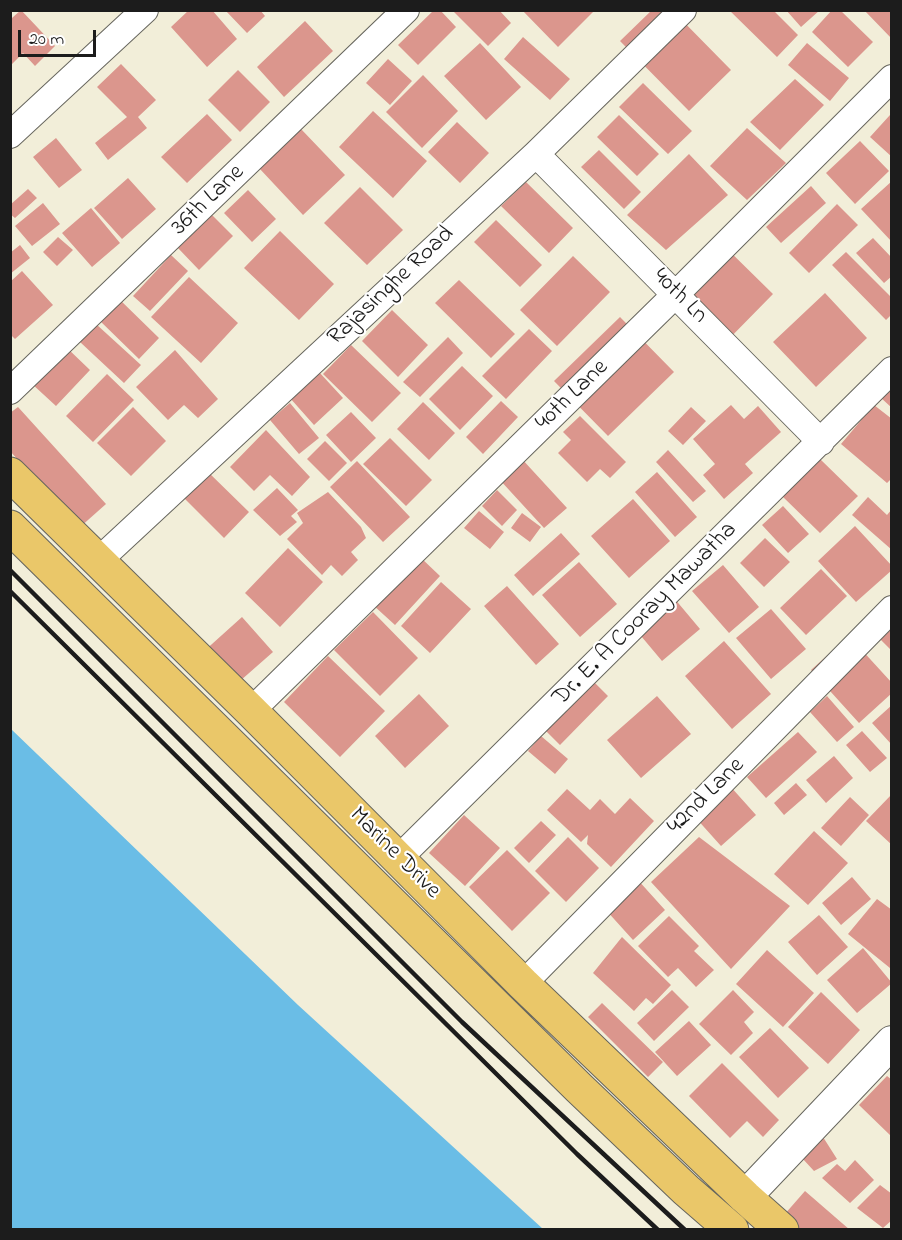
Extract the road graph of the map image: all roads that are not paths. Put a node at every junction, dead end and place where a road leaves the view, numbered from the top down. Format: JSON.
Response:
{"nodes":[{"id":1,"x":145,"y":10,"type":"edge"},
{"id":2,"x":406,"y":10,"type":"edge"},
{"id":3,"x":683,"y":10,"type":"edge"},
{"id":4,"x":891,"y":78,"type":"edge"},
{"id":5,"x":10,"y":135,"type":"edge"},
{"id":6,"x":536,"y":154,"type":"junction"},
{"id":7,"x":676,"y":294,"type":"junction"},
{"id":8,"x":891,"y":370,"type":"edge"},
{"id":9,"x":10,"y":391,"type":"edge"},
{"id":10,"x":821,"y":442,"type":"junction"},
{"id":11,"x":10,"y":474,"type":"edge"},
{"id":12,"x":10,"y":526,"type":"edge"},
{"id":13,"x":98,"y":561,"type":"junction"},
{"id":14,"x":891,"y":609,"type":"edge"},
{"id":15,"x":251,"y":711,"type":"junction"},
{"id":16,"x":399,"y":858,"type":"junction"},
{"id":17,"x":523,"y":984,"type":"junction"},
{"id":18,"x":891,"y":1042,"type":"edge"},
{"id":19,"x":745,"y":1197,"type":"junction"},
{"id":20,"x":732,"y":1230,"type":"edge"},
{"id":21,"x":782,"y":1230,"type":"edge"}],
"edges":[{"from":1,"to":5,"type":"street"},
{"from":2,"to":9,"type":"street","name":"36th Lane"},
{"from":3,"to":6,"type":"street","name":"Rajasinghe Road"},
{"from":4,"to":7,"type":"street","name":"40th Lane"},
{"from":6,"to":7,"type":"street","name":"40th Ln"},
{"from":6,"to":13,"type":"street","name":"Rajasinghe Road"},
{"from":7,"to":10,"type":"street","name":"40th Ln"},
{"from":7,"to":15,"type":"street","name":"40th Lane"},
{"from":8,"to":10,"type":"street","name":"Dr. E. A Cooray Mawatha"},
{"from":10,"to":16,"type":"street","name":"Dr. E. A Cooray Mawatha"},
{"from":11,"to":13,"type":"main road","name":"Marine Drive"},
{"from":12,"to":20,"type":"main road","name":"Marine Drive"},
{"from":13,"to":15,"type":"main road","name":"Marine Drive"},
{"from":14,"to":17,"type":"street","name":"42nd Lane"},
{"from":15,"to":16,"type":"main road","name":"Marine Drive"},
{"from":16,"to":17,"type":"main road","name":"Marine Drive"},
{"from":17,"to":19,"type":"main road","name":"Marine Drive"},
{"from":18,"to":19,"type":"street"},
{"from":19,"to":21,"type":"main road","name":"Marine Drive"}]}
